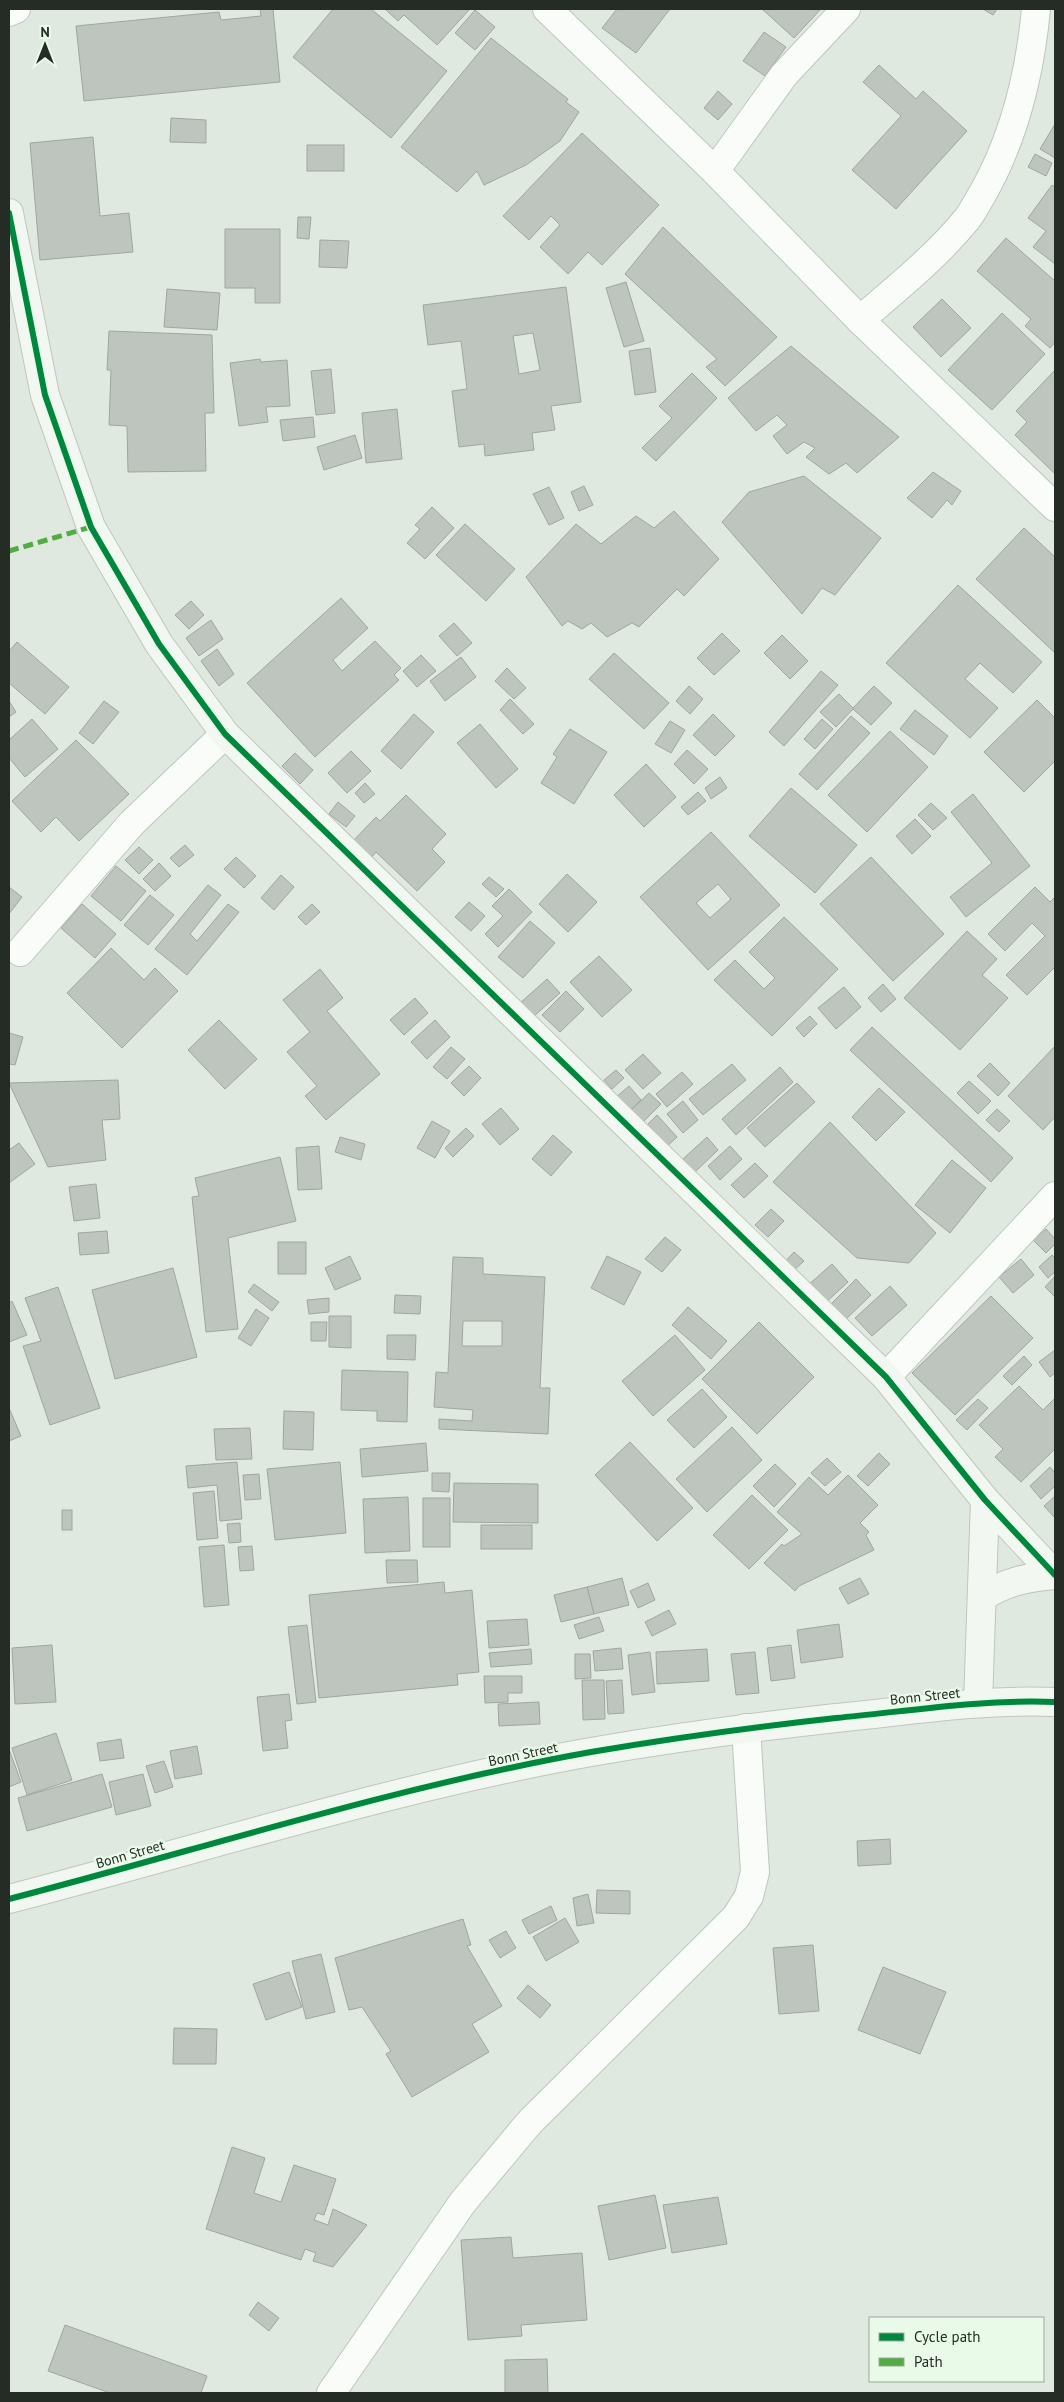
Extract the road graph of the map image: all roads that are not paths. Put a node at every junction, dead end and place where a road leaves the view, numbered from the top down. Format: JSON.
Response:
{"nodes":[{"id":1,"x":16,"y":9,"type":"edge"},
{"id":2,"x":547,"y":9,"type":"edge"},
{"id":3,"x":846,"y":9,"type":"edge"},
{"id":4,"x":1036,"y":9,"type":"edge"},
{"id":5,"x":9,"y":12,"type":"edge"},
{"id":6,"x":715,"y":171,"type":"junction"},
{"id":7,"x":9,"y":214,"type":"edge"},
{"id":8,"x":860,"y":320,"type":"junction"},
{"id":9,"x":1055,"y":507,"type":"edge"},
{"id":10,"x":226,"y":734,"type":"junction"},
{"id":11,"x":20,"y":952,"type":"dead end"},
{"id":12,"x":1055,"y":1196,"type":"edge"},
{"id":13,"x":886,"y":1377,"type":"junction"},
{"id":14,"x":985,"y":1500,"type":"junction"},
{"id":15,"x":1055,"y":1575,"type":"edge"},
{"id":16,"x":982,"y":1597,"type":"junction"},
{"id":17,"x":1055,"y":1702,"type":"edge"},
{"id":18,"x":978,"y":1703,"type":"junction"},
{"id":19,"x":746,"y":1728,"type":"junction"},
{"id":20,"x":9,"y":1899,"type":"edge"},
{"id":21,"x":331,"y":2393,"type":"edge"}],
"edges":[{"from":1,"to":5,"type":"street"},
{"from":2,"to":6,"type":"street"},
{"from":3,"to":6,"type":"street"},
{"from":4,"to":8,"type":"street"},
{"from":6,"to":8,"type":"street"},
{"from":7,"to":10,"type":"street"},
{"from":8,"to":9,"type":"street"},
{"from":10,"to":11,"type":"street"},
{"from":10,"to":13,"type":"street"},
{"from":12,"to":13,"type":"street"},
{"from":13,"to":14,"type":"street"},
{"from":14,"to":15,"type":"street"},
{"from":14,"to":16,"type":"street"},
{"from":15,"to":16,"type":"street"},
{"from":16,"to":18,"type":"street"},
{"from":17,"to":18,"type":"street","name":"Bonn Street"},
{"from":18,"to":19,"type":"street","name":"Bonn Street"},
{"from":19,"to":20,"type":"street","name":"Bonn Street"},
{"from":19,"to":21,"type":"street"}]}
